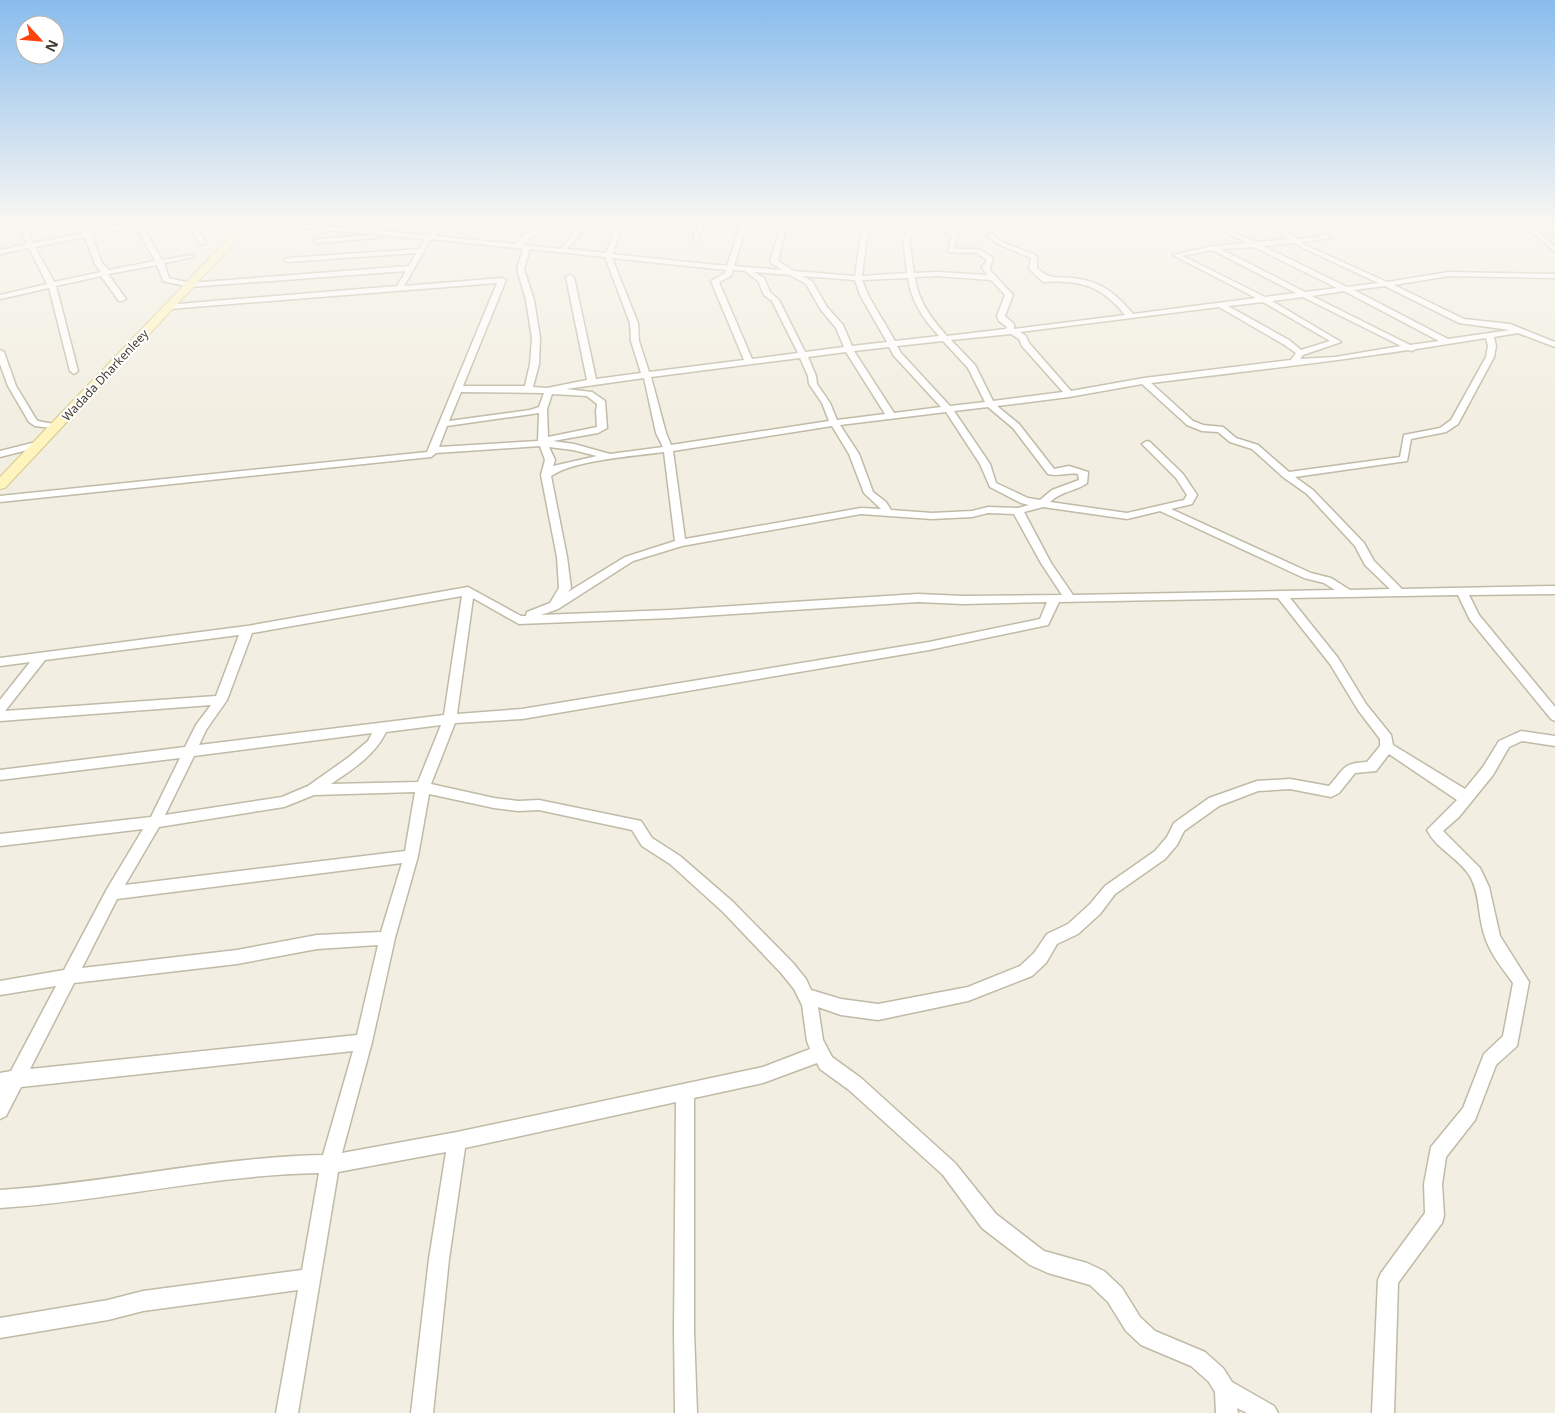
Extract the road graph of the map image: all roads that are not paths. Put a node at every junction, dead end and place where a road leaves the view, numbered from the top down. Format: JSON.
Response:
{"nodes":[{"id":1,"x":52,"y":286,"type":"joint"},
{"id":2,"x":111,"y":286,"type":"edge"},
{"id":3,"x":189,"y":286,"type":"edge"},
{"id":4,"x":242,"y":286,"type":"edge"},
{"id":5,"x":306,"y":286,"type":"edge"},
{"id":6,"x":426,"y":286,"type":"edge"},
{"id":7,"x":500,"y":286,"type":"edge"},
{"id":8,"x":526,"y":286,"type":"edge"},
{"id":9,"x":572,"y":286,"type":"edge"},
{"id":10,"x":620,"y":286,"type":"edge"},
{"id":11,"x":718,"y":286,"type":"edge"},
{"id":12,"x":764,"y":286,"type":"edge"},
{"id":13,"x":811,"y":286,"type":"edge"},
{"id":14,"x":861,"y":286,"type":"edge"},
{"id":15,"x":913,"y":286,"type":"edge"},
{"id":16,"x":1001,"y":286,"type":"edge"},
{"id":17,"x":1094,"y":286,"type":"edge"},
{"id":18,"x":1237,"y":286,"type":"edge"},
{"id":19,"x":1288,"y":286,"type":"edge"},
{"id":20,"x":1338,"y":286,"type":"edge"},
{"id":21,"x":1373,"y":286,"type":"edge"},
{"id":22,"x":1390,"y":286,"type":"edge"},
{"id":23,"x":300,"y":287,"type":"junction"},
{"id":24,"x":400,"y":288,"type":"joint"},
{"id":25,"x":1346,"y":290,"type":"junction"},
{"id":26,"x":1306,"y":295,"type":"junction"},
{"id":27,"x":0,"y":297,"type":"edge"},
{"id":28,"x":122,"y":299,"type":"dead end"},
{"id":29,"x":1265,"y":300,"type":"junction"},
{"id":30,"x":1220,"y":305,"type":"junction"},
{"id":31,"x":169,"y":307,"type":"junction"},
{"id":32,"x":1130,"y":315,"type":"junction"},
{"id":33,"x":1011,"y":331,"type":"junction"},
{"id":34,"x":1520,"y":331,"type":"junction"},
{"id":35,"x":1490,"y":336,"type":"junction"},
{"id":36,"x":946,"y":338,"type":"junction"},
{"id":37,"x":1449,"y":343,"type":"junction"},
{"id":38,"x":890,"y":344,"type":"junction"},
{"id":39,"x":1555,"y":345,"type":"edge"},
{"id":40,"x":1412,"y":349,"type":"junction"},
{"id":41,"x":849,"y":350,"type":"junction"},
{"id":42,"x":0,"y":352,"type":"edge"},
{"id":43,"x":1300,"y":353,"type":"junction"},
{"id":44,"x":802,"y":356,"type":"junction"},
{"id":45,"x":749,"y":362,"type":"junction"},
{"id":46,"x":1292,"y":363,"type":"junction"},
{"id":47,"x":74,"y":371,"type":"dead end"},
{"id":48,"x":647,"y":375,"type":"junction"},
{"id":49,"x":1144,"y":381,"type":"junction"},
{"id":50,"x":592,"y":382,"type":"junction"},
{"id":51,"x":457,"y":389,"type":"junction"},
{"id":52,"x":528,"y":389,"type":"junction"},
{"id":53,"x":549,"y":390,"type":"junction"},
{"id":54,"x":1069,"y":394,"type":"junction"},
{"id":55,"x":991,"y":405,"type":"junction"},
{"id":56,"x":543,"y":409,"type":"junction"},
{"id":57,"x":948,"y":410,"type":"junction"},
{"id":58,"x":891,"y":416,"type":"junction"},
{"id":59,"x":835,"y":423,"type":"junction"},
{"id":60,"x":443,"y":424,"type":"junction"},
{"id":61,"x":56,"y":427,"type":"junction"},
{"id":62,"x":543,"y":443,"type":"junction"},
{"id":63,"x":1148,"y":444,"type":"dead end"},
{"id":64,"x":36,"y":445,"type":"junction"},
{"id":65,"x":668,"y":448,"type":"junction"},
{"id":66,"x":432,"y":450,"type":"junction"},
{"id":67,"x":0,"y":454,"type":"edge"},
{"id":68,"x":610,"y":456,"type":"junction"},
{"id":69,"x":1286,"y":474,"type":"junction"},
{"id":70,"x":546,"y":476,"type":"junction"},
{"id":71,"x":0,"y":485,"type":"edge"},
{"id":72,"x":0,"y":499,"type":"edge"},
{"id":73,"x":1042,"y":504,"type":"junction"},
{"id":74,"x":1161,"y":508,"type":"junction"},
{"id":75,"x":1018,"y":511,"type":"junction"},
{"id":76,"x":888,"y":513,"type":"junction"},
{"id":77,"x":680,"y":543,"type":"junction"},
{"id":78,"x":1555,"y":590,"type":"edge"},
{"id":79,"x":468,"y":591,"type":"junction"},
{"id":80,"x":1399,"y":592,"type":"junction"},
{"id":81,"x":1462,"y":593,"type":"junction"},
{"id":82,"x":1349,"y":594,"type":"junction"},
{"id":83,"x":1282,"y":596,"type":"junction"},
{"id":84,"x":1055,"y":598,"type":"junction"},
{"id":85,"x":1070,"y":598,"type":"junction"},
{"id":86,"x":554,"y":606,"type":"junction"},
{"id":87,"x":519,"y":620,"type":"junction"},
{"id":88,"x":247,"y":630,"type":"junction"},
{"id":89,"x":40,"y":657,"type":"junction"},
{"id":90,"x":0,"y":662,"type":"edge"},
{"id":91,"x":221,"y":700,"type":"junction"},
{"id":92,"x":1549,"y":701,"type":"edge"},
{"id":93,"x":0,"y":709,"type":"edge"},
{"id":94,"x":0,"y":716,"type":"edge"},
{"id":95,"x":1555,"y":716,"type":"edge"},
{"id":96,"x":450,"y":719,"type":"junction"},
{"id":97,"x":381,"y":728,"type":"junction"},
{"id":98,"x":1555,"y":741,"type":"edge"},
{"id":99,"x":1387,"y":747,"type":"junction"},
{"id":100,"x":191,"y":750,"type":"junction"},
{"id":101,"x":0,"y":775,"type":"edge"},
{"id":102,"x":423,"y":787,"type":"junction"},
{"id":103,"x":313,"y":790,"type":"junction"},
{"id":104,"x":1464,"y":800,"type":"junction"},
{"id":105,"x":155,"y":822,"type":"junction"},
{"id":106,"x":0,"y":840,"type":"edge"},
{"id":107,"x":411,"y":856,"type":"junction"},
{"id":108,"x":112,"y":894,"type":"junction"},
{"id":109,"x":387,"y":938,"type":"junction"},
{"id":110,"x":71,"y":976,"type":"junction"},
{"id":111,"x":0,"y":988,"type":"edge"},
{"id":112,"x":805,"y":995,"type":"junction"},
{"id":113,"x":364,"y":1042,"type":"junction"},
{"id":114,"x":820,"y":1054,"type":"junction"},
{"id":115,"x":18,"y":1078,"type":"junction"},
{"id":116,"x":0,"y":1081,"type":"edge"},
{"id":117,"x":685,"y":1092,"type":"junction"},
{"id":118,"x":0,"y":1110,"type":"edge"},
{"id":119,"x":456,"y":1141,"type":"junction"},
{"id":120,"x":330,"y":1164,"type":"junction"},
{"id":121,"x":0,"y":1199,"type":"edge"},
{"id":122,"x":308,"y":1279,"type":"junction"},
{"id":123,"x":0,"y":1328,"type":"edge"},
{"id":124,"x":1225,"y":1390,"type":"junction"},
{"id":125,"x":287,"y":1413,"type":"edge"},
{"id":126,"x":422,"y":1413,"type":"edge"},
{"id":127,"x":686,"y":1413,"type":"edge"},
{"id":128,"x":1227,"y":1413,"type":"edge"},
{"id":129,"x":1267,"y":1413,"type":"edge"},
{"id":130,"x":1383,"y":1413,"type":"edge"}],
"edges":[{"from":1,"to":27,"type":"street"},
{"from":1,"to":47,"type":"street"},
{"from":2,"to":28,"type":"street"},
{"from":3,"to":31,"type":"main road","name":"Wadada Dharkenleey"},
{"from":4,"to":23,"type":"street"},
{"from":5,"to":23,"type":"street"},
{"from":6,"to":24,"type":"street"},
{"from":7,"to":51,"type":"street"},
{"from":8,"to":52,"type":"street"},
{"from":9,"to":50,"type":"street"},
{"from":10,"to":48,"type":"street"},
{"from":11,"to":45,"type":"street"},
{"from":12,"to":44,"type":"street"},
{"from":13,"to":41,"type":"street"},
{"from":14,"to":38,"type":"street"},
{"from":15,"to":36,"type":"street"},
{"from":16,"to":33,"type":"street"},
{"from":17,"to":32,"type":"street"},
{"from":18,"to":29,"type":"street"},
{"from":19,"to":26,"type":"street"},
{"from":20,"to":25,"type":"street"},
{"from":21,"to":25,"type":"street"},
{"from":22,"to":34,"type":"street"},
{"from":23,"to":24,"type":"street"},
{"from":23,"to":31,"type":"street"},
{"from":25,"to":26,"type":"street"},
{"from":25,"to":37,"type":"street"},
{"from":26,"to":29,"type":"street"},
{"from":26,"to":40,"type":"street"},
{"from":29,"to":30,"type":"street"},
{"from":29,"to":43,"type":"street"},
{"from":30,"to":32,"type":"street"},
{"from":30,"to":43,"type":"street"},
{"from":31,"to":61,"type":"main road","name":"Wadada Dharkenleey"},
{"from":32,"to":33,"type":"street"},
{"from":33,"to":36,"type":"street"},
{"from":33,"to":54,"type":"street"},
{"from":34,"to":35,"type":"street"},
{"from":34,"to":39,"type":"street"},
{"from":35,"to":37,"type":"street"},
{"from":35,"to":69,"type":"street"},
{"from":36,"to":38,"type":"street"},
{"from":36,"to":55,"type":"street"},
{"from":37,"to":40,"type":"street"},
{"from":38,"to":41,"type":"street"},
{"from":38,"to":57,"type":"street"},
{"from":40,"to":46,"type":"street"},
{"from":41,"to":44,"type":"street"},
{"from":41,"to":58,"type":"street"},
{"from":42,"to":61,"type":"street"},
{"from":43,"to":46,"type":"street"},
{"from":44,"to":45,"type":"street"},
{"from":44,"to":59,"type":"street"},
{"from":45,"to":48,"type":"street"},
{"from":46,"to":49,"type":"street"},
{"from":48,"to":50,"type":"street"},
{"from":48,"to":65,"type":"street"},
{"from":49,"to":54,"type":"street"},
{"from":49,"to":69,"type":"street"},
{"from":50,"to":53,"type":"street"},
{"from":51,"to":52,"type":"street"},
{"from":51,"to":60,"type":"street"},
{"from":52,"to":53,"type":"street"},
{"from":53,"to":56,"type":"street"},
{"from":53,"to":62,"type":"street"},
{"from":54,"to":55,"type":"street"},
{"from":55,"to":57,"type":"street"},
{"from":55,"to":73,"type":"street"},
{"from":56,"to":60,"type":"street"},
{"from":56,"to":62,"type":"street"},
{"from":57,"to":58,"type":"street"},
{"from":57,"to":73,"type":"street"},
{"from":58,"to":59,"type":"street"},
{"from":59,"to":65,"type":"street"},
{"from":59,"to":76,"type":"street"},
{"from":60,"to":66,"type":"street"},
{"from":61,"to":64,"type":"main road","name":"Wadada Dharkenleey"},
{"from":62,"to":66,"type":"street"},
{"from":62,"to":68,"type":"street"},
{"from":62,"to":70,"type":"street"},
{"from":63,"to":74,"type":"street"},
{"from":64,"to":67,"type":"street"},
{"from":64,"to":71,"type":"main road","name":"Wadada Dharkenleey"},
{"from":65,"to":68,"type":"street"},
{"from":65,"to":77,"type":"street"},
{"from":66,"to":72,"type":"street"},
{"from":68,"to":70,"type":"street"},
{"from":69,"to":80,"type":"street"},
{"from":70,"to":86,"type":"street"},
{"from":73,"to":74,"type":"street"},
{"from":73,"to":75,"type":"street"},
{"from":74,"to":82,"type":"street"},
{"from":75,"to":76,"type":"street"},
{"from":75,"to":85,"type":"street"},
{"from":76,"to":77,"type":"street"},
{"from":77,"to":86,"type":"street"},
{"from":78,"to":81,"type":"street"},
{"from":79,"to":87,"type":"street"},
{"from":79,"to":88,"type":"street"},
{"from":79,"to":96,"type":"street"},
{"from":80,"to":81,"type":"street"},
{"from":80,"to":82,"type":"street"},
{"from":81,"to":92,"type":"street"},
{"from":82,"to":83,"type":"street"},
{"from":83,"to":85,"type":"street"},
{"from":83,"to":99,"type":"street"},
{"from":84,"to":85,"type":"street"},
{"from":84,"to":87,"type":"street"},
{"from":84,"to":96,"type":"street"},
{"from":86,"to":87,"type":"street"},
{"from":88,"to":89,"type":"street"},
{"from":88,"to":91,"type":"street"},
{"from":89,"to":90,"type":"street"},
{"from":89,"to":93,"type":"street"},
{"from":91,"to":94,"type":"street"},
{"from":91,"to":100,"type":"street"},
{"from":92,"to":95,"type":"street"},
{"from":96,"to":97,"type":"street"},
{"from":96,"to":102,"type":"street"},
{"from":97,"to":100,"type":"street"},
{"from":97,"to":103,"type":"street"},
{"from":98,"to":104,"type":"street"},
{"from":99,"to":104,"type":"street"},
{"from":99,"to":112,"type":"street"},
{"from":100,"to":101,"type":"street"},
{"from":100,"to":105,"type":"street"},
{"from":102,"to":103,"type":"street"},
{"from":102,"to":107,"type":"street"},
{"from":102,"to":112,"type":"street"},
{"from":103,"to":105,"type":"street"},
{"from":104,"to":130,"type":"street"},
{"from":105,"to":106,"type":"street"},
{"from":105,"to":108,"type":"street"},
{"from":107,"to":108,"type":"street"},
{"from":107,"to":109,"type":"street"},
{"from":108,"to":110,"type":"street"},
{"from":109,"to":110,"type":"street"},
{"from":109,"to":113,"type":"street"},
{"from":110,"to":111,"type":"street"},
{"from":110,"to":115,"type":"street"},
{"from":112,"to":114,"type":"street"},
{"from":113,"to":115,"type":"street"},
{"from":113,"to":120,"type":"street"},
{"from":114,"to":117,"type":"street"},
{"from":114,"to":124,"type":"street"},
{"from":115,"to":116,"type":"street"},
{"from":115,"to":118,"type":"street"},
{"from":117,"to":119,"type":"street"},
{"from":117,"to":127,"type":"street"},
{"from":119,"to":120,"type":"street"},
{"from":119,"to":126,"type":"street"},
{"from":120,"to":121,"type":"street"},
{"from":120,"to":122,"type":"street"},
{"from":122,"to":123,"type":"street"},
{"from":122,"to":125,"type":"street"},
{"from":124,"to":128,"type":"street"},
{"from":124,"to":129,"type":"street"}]}
